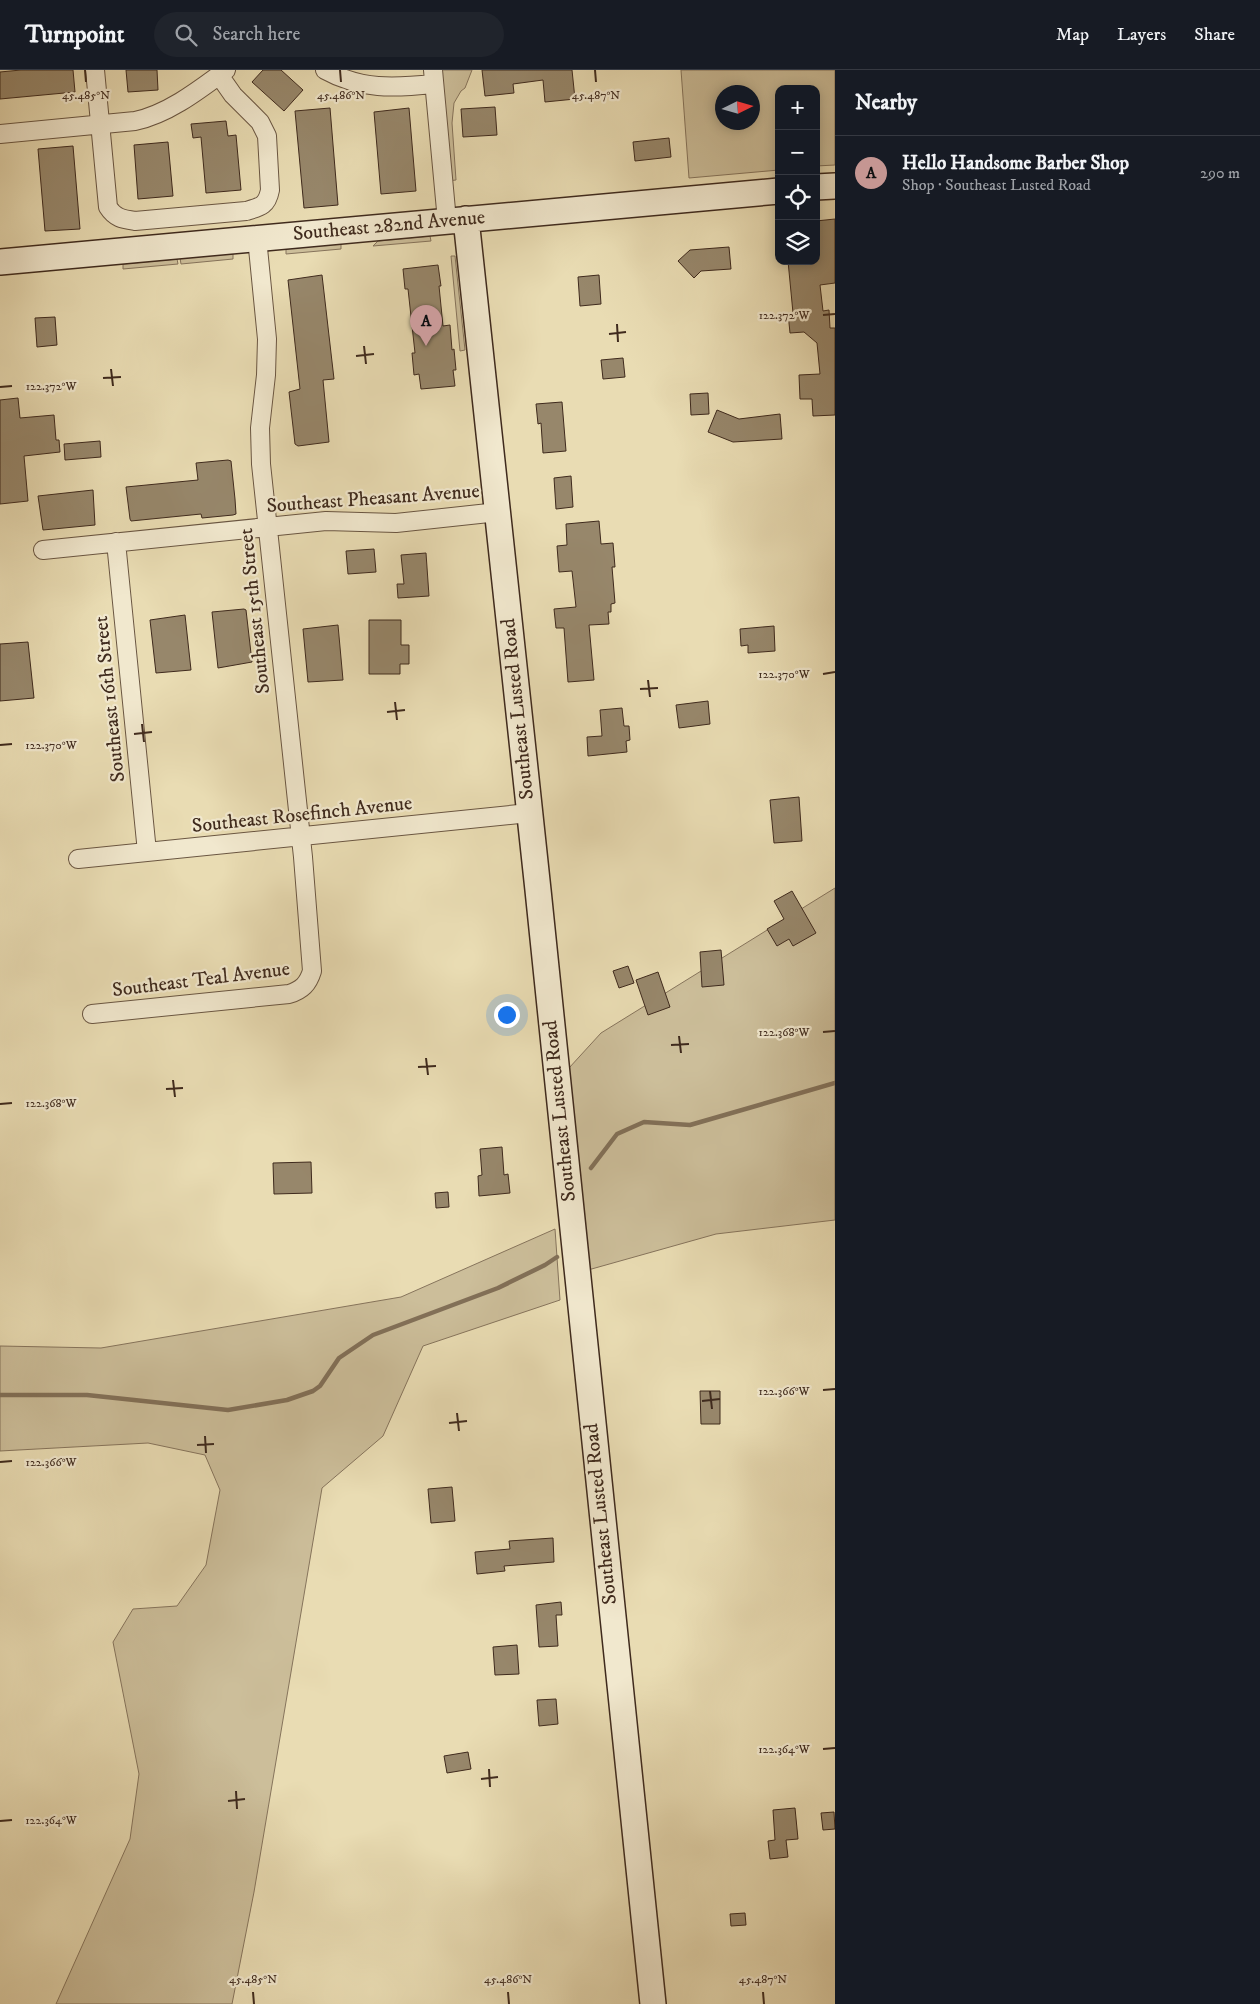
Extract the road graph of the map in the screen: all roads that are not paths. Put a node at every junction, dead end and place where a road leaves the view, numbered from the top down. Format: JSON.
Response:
{"nodes":[{"id":1,"x":95,"y":70,"type":"edge"},
{"id":2,"x":325,"y":70,"type":"edge"},
{"id":3,"x":223,"y":73,"type":"edge"},
{"id":4,"x":433,"y":77,"type":"edge"},
{"id":5,"x":100,"y":125,"type":"junction"},
{"id":6,"x":0,"y":134,"type":"edge"},
{"id":7,"x":835,"y":186,"type":"edge"},
{"id":8,"x":820,"y":187,"type":"edge"},
{"id":9,"x":775,"y":191,"type":"edge"},
{"id":10,"x":456,"y":220,"type":"junction"},
{"id":11,"x":257,"y":238,"type":"junction"},
{"id":12,"x":0,"y":262,"type":"edge"},
{"id":13,"x":498,"y":512,"type":"junction"},
{"id":14,"x":267,"y":527,"type":"junction"},
{"id":15,"x":116,"y":542,"type":"junction"},
{"id":16,"x":42,"y":550,"type":"dead end"},
{"id":17,"x":529,"y":813,"type":"junction"},
{"id":18,"x":300,"y":836,"type":"junction"},
{"id":19,"x":147,"y":852,"type":"junction"},
{"id":20,"x":78,"y":859,"type":"dead end"},
{"id":21,"x":310,"y":978,"type":"joint"},
{"id":22,"x":92,"y":1014,"type":"dead end"},
{"id":23,"x":653,"y":2004,"type":"edge"}],
"edges":[{"from":1,"to":5,"type":"street"},
{"from":2,"to":4,"type":"street"},
{"from":3,"to":5,"type":"street"},
{"from":3,"to":5,"type":"street"},
{"from":4,"to":10,"type":"street"},
{"from":5,"to":6,"type":"street"},
{"from":7,"to":8,"type":"main road"},
{"from":9,"to":10,"type":"main road","name":"Southeast 282nd Avenue"},
{"from":10,"to":11,"type":"main road","name":"Southeast 282nd Avenue"},
{"from":10,"to":13,"type":"main road","name":"Southeast Lusted Road"},
{"from":11,"to":12,"type":"main road","name":"Southeast 282nd Avenue"},
{"from":11,"to":14,"type":"street","name":"Southeast 15th Street"},
{"from":13,"to":14,"type":"street","name":"Southeast Pheasant Avenue"},
{"from":13,"to":17,"type":"main road","name":"Southeast Lusted Road"},
{"from":14,"to":15,"type":"street","name":"Southeast Pheasant Avenue"},
{"from":14,"to":18,"type":"street","name":"Southeast 15th Street"},
{"from":15,"to":16,"type":"street","name":"Southeast Pheasant Avenue"},
{"from":15,"to":19,"type":"street","name":"Southeast 16th Street"},
{"from":17,"to":18,"type":"street","name":"Southeast Rosefinch Avenue"},
{"from":17,"to":23,"type":"main road","name":"Southeast Lusted Road"},
{"from":18,"to":19,"type":"street","name":"Southeast Rosefinch Avenue"},
{"from":18,"to":21,"type":"street","name":"Southeast 15th Street"},
{"from":19,"to":20,"type":"street","name":"Southeast Rosefinch Avenue"},
{"from":21,"to":22,"type":"street","name":"Southeast Teal Avenue"}]}
